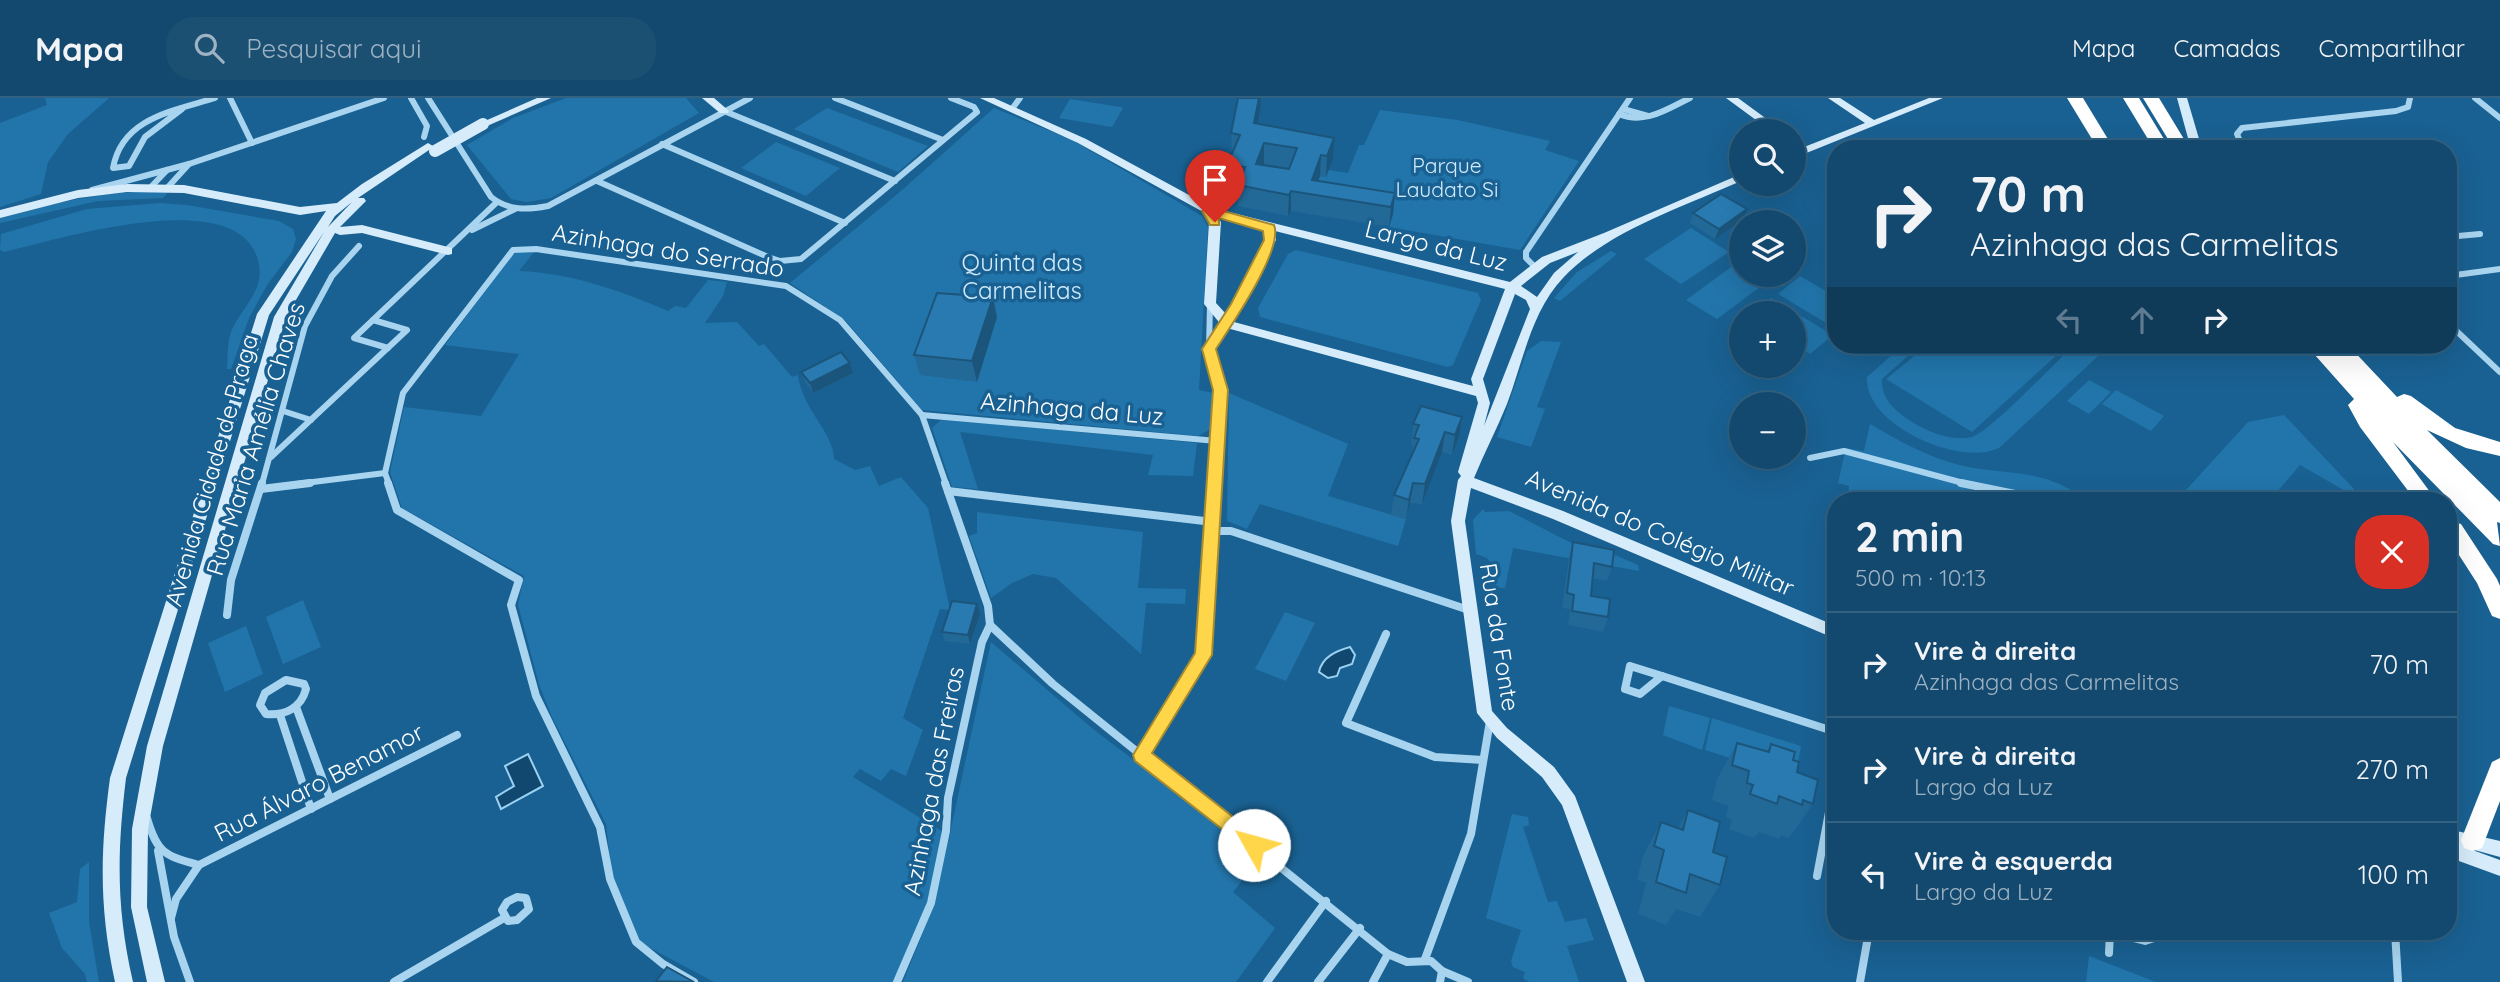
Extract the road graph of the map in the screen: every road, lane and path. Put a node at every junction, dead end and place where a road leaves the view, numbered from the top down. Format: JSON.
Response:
{"nodes":[{"id":1,"x":215,"y":98,"type":"edge"},
{"id":2,"x":230,"y":98,"type":"edge"},
{"id":3,"x":384,"y":98,"type":"edge"},
{"id":4,"x":411,"y":98,"type":"edge"},
{"id":5,"x":428,"y":98,"type":"edge"},
{"id":6,"x":523,"y":98,"type":"edge"},
{"id":7,"x":546,"y":98,"type":"edge"},
{"id":8,"x":707,"y":98,"type":"edge"},
{"id":9,"x":750,"y":98,"type":"edge"},
{"id":10,"x":835,"y":98,"type":"edge"},
{"id":11,"x":951,"y":98,"type":"edge"},
{"id":12,"x":985,"y":98,"type":"edge"},
{"id":13,"x":1020,"y":98,"type":"edge"},
{"id":14,"x":1630,"y":98,"type":"edge"},
{"id":15,"x":1690,"y":98,"type":"edge"},
{"id":16,"x":1731,"y":98,"type":"edge"},
{"id":17,"x":1833,"y":98,"type":"edge"},
{"id":18,"x":1938,"y":98,"type":"edge"},
{"id":19,"x":2075,"y":98,"type":"edge"},
{"id":20,"x":2131,"y":98,"type":"edge"},
{"id":21,"x":2151,"y":98,"type":"edge"},
{"id":22,"x":2182,"y":98,"type":"edge"},
{"id":23,"x":2410,"y":98,"type":"edge"},
{"id":24,"x":2475,"y":98,"type":"edge"},
{"id":25,"x":182,"y":109,"type":"junction"},
{"id":26,"x":1012,"y":109,"type":"junction"},
{"id":27,"x":724,"y":111,"type":"junction"},
{"id":28,"x":1621,"y":112,"type":"junction"},
{"id":29,"x":2500,"y":118,"type":"edge"},
{"id":30,"x":1761,"y":119,"type":"edge"},
{"id":31,"x":480,"y":122,"type":"junction"},
{"id":32,"x":1872,"y":123,"type":"junction"},
{"id":33,"x":943,"y":140,"type":"junction"},
{"id":34,"x":1831,"y":140,"type":"edge"},
{"id":35,"x":2101,"y":140,"type":"edge"},
{"id":36,"x":2157,"y":140,"type":"edge"},
{"id":37,"x":2177,"y":140,"type":"edge"},
{"id":38,"x":2194,"y":140,"type":"edge"},
{"id":39,"x":2239,"y":140,"type":"edge"},
{"id":40,"x":1827,"y":141,"type":"edge"},
{"id":41,"x":252,"y":144,"type":"junction"},
{"id":42,"x":662,"y":144,"type":"junction"},
{"id":43,"x":429,"y":145,"type":"junction"},
{"id":44,"x":1806,"y":150,"type":"edge"},
{"id":45,"x":189,"y":164,"type":"junction"},
{"id":46,"x":174,"y":166,"type":"junction"},
{"id":47,"x":597,"y":181,"type":"junction"},
{"id":48,"x":895,"y":181,"type":"junction"},
{"id":49,"x":1729,"y":182,"type":"edge"},
{"id":50,"x":167,"y":187,"type":"junction"},
{"id":51,"x":150,"y":188,"type":"junction"},
{"id":52,"x":78,"y":194,"type":"junction"},
{"id":53,"x":497,"y":202,"type":"junction"},
{"id":54,"x":325,"y":209,"type":"junction"},
{"id":55,"x":515,"y":209,"type":"junction"},
{"id":56,"x":300,"y":211,"type":"junction"},
{"id":57,"x":1209,"y":211,"type":"junction"},
{"id":58,"x":0,"y":214,"type":"edge"},
{"id":59,"x":351,"y":216,"type":"junction"},
{"id":60,"x":845,"y":222,"type":"junction"},
{"id":61,"x":1251,"y":223,"type":"junction"},
{"id":62,"x":1269,"y":228,"type":"junction"},
{"id":63,"x":319,"y":230,"type":"junction"},
{"id":64,"x":468,"y":232,"type":"junction"},
{"id":65,"x":2480,"y":233,"type":"dead end"},
{"id":66,"x":1214,"y":236,"type":"junction"},
{"id":67,"x":1608,"y":236,"type":"junction"},
{"id":68,"x":2457,"y":236,"type":"edge"},
{"id":69,"x":359,"y":246,"type":"dead end"},
{"id":70,"x":448,"y":251,"type":"junction"},
{"id":71,"x":1534,"y":266,"type":"junction"},
{"id":72,"x":2500,"y":269,"type":"edge"},
{"id":73,"x":2457,"y":275,"type":"edge"},
{"id":74,"x":1513,"y":286,"type":"junction"},
{"id":75,"x":1210,"y":304,"type":"junction"},
{"id":76,"x":1536,"y":309,"type":"junction"},
{"id":77,"x":373,"y":320,"type":"junction"},
{"id":78,"x":1227,"y":324,"type":"junction"},
{"id":79,"x":2457,"y":331,"type":"edge"},
{"id":80,"x":388,"y":348,"type":"junction"},
{"id":81,"x":1209,"y":349,"type":"junction"},
{"id":82,"x":2323,"y":354,"type":"edge"},
{"id":83,"x":2345,"y":354,"type":"edge"},
{"id":84,"x":2500,"y":372,"type":"edge"},
{"id":85,"x":2345,"y":378,"type":"junction"},
{"id":86,"x":2370,"y":382,"type":"junction"},
{"id":87,"x":1506,"y":386,"type":"junction"},
{"id":88,"x":1481,"y":393,"type":"junction"},
{"id":89,"x":283,"y":411,"type":"junction"},
{"id":90,"x":922,"y":415,"type":"junction"},
{"id":91,"x":311,"y":420,"type":"junction"},
{"id":92,"x":1217,"y":441,"type":"junction"},
{"id":93,"x":2500,"y":449,"type":"edge"},
{"id":94,"x":271,"y":458,"type":"junction"},
{"id":95,"x":1810,"y":458,"type":"dead end"},
{"id":96,"x":2455,"y":471,"type":"junction"},
{"id":97,"x":385,"y":473,"type":"junction"},
{"id":98,"x":1465,"y":480,"type":"junction"},
{"id":99,"x":261,"y":489,"type":"junction"},
{"id":100,"x":947,"y":491,"type":"junction"},
{"id":101,"x":2005,"y":492,"type":"edge"},
{"id":102,"x":2420,"y":492,"type":"edge"},
{"id":103,"x":2455,"y":492,"type":"edge"},
{"id":104,"x":2457,"y":494,"type":"edge"},
{"id":105,"x":2500,"y":499,"type":"edge"},
{"id":106,"x":2500,"y":515,"type":"edge"},
{"id":107,"x":1213,"y":522,"type":"junction"},
{"id":108,"x":1213,"y":531,"type":"junction"},
{"id":109,"x":2457,"y":533,"type":"edge"},
{"id":110,"x":2457,"y":536,"type":"edge"},
{"id":111,"x":2500,"y":538,"type":"edge"},
{"id":112,"x":2500,"y":580,"type":"edge"},
{"id":113,"x":2500,"y":610,"type":"edge"},
{"id":114,"x":1472,"y":611,"type":"junction"},
{"id":115,"x":227,"y":615,"type":"dead end"},
{"id":116,"x":990,"y":625,"type":"junction"},
{"id":117,"x":1827,"y":629,"type":"edge"},
{"id":118,"x":1386,"y":634,"type":"dead end"},
{"id":119,"x":1661,"y":676,"type":"junction"},
{"id":120,"x":296,"y":707,"type":"junction"},
{"id":121,"x":280,"y":715,"type":"junction"},
{"id":122,"x":1490,"y":721,"type":"junction"},
{"id":123,"x":1827,"y":729,"type":"edge"},
{"id":124,"x":457,"y":735,"type":"dead end"},
{"id":125,"x":1142,"y":755,"type":"junction"},
{"id":126,"x":1483,"y":760,"type":"junction"},
{"id":127,"x":2500,"y":769,"type":"edge"},
{"id":128,"x":330,"y":799,"type":"junction"},
{"id":129,"x":144,"y":808,"type":"junction"},
{"id":130,"x":311,"y":809,"type":"junction"},
{"id":131,"x":1827,"y":823,"type":"edge"},
{"id":132,"x":2457,"y":837,"type":"edge"},
{"id":133,"x":2473,"y":840,"type":"junction"},
{"id":134,"x":2500,"y":849,"type":"edge"},
{"id":135,"x":158,"y":850,"type":"junction"},
{"id":136,"x":2457,"y":852,"type":"edge"},
{"id":137,"x":199,"y":865,"type":"junction"},
{"id":138,"x":2500,"y":868,"type":"edge"},
{"id":139,"x":1817,"y":876,"type":"dead end"},
{"id":140,"x":1326,"y":901,"type":"junction"},
{"id":141,"x":171,"y":918,"type":"junction"},
{"id":142,"x":504,"y":918,"type":"dead end"},
{"id":143,"x":1360,"y":928,"type":"junction"},
{"id":144,"x":1867,"y":940,"type":"edge"},
{"id":145,"x":2110,"y":940,"type":"edge"},
{"id":146,"x":2396,"y":940,"type":"edge"},
{"id":147,"x":2109,"y":953,"type":"dead end"},
{"id":148,"x":1388,"y":954,"type":"junction"},
{"id":149,"x":1428,"y":960,"type":"junction"},
{"id":150,"x":1442,"y":971,"type":"junction"},
{"id":151,"x":124,"y":982,"type":"edge"},
{"id":152,"x":156,"y":982,"type":"edge"},
{"id":153,"x":190,"y":982,"type":"edge"},
{"id":154,"x":394,"y":982,"type":"edge"},
{"id":155,"x":694,"y":982,"type":"edge"},
{"id":156,"x":897,"y":982,"type":"edge"},
{"id":157,"x":1267,"y":982,"type":"edge"},
{"id":158,"x":1318,"y":982,"type":"edge"},
{"id":159,"x":1373,"y":982,"type":"edge"},
{"id":160,"x":1440,"y":982,"type":"edge"},
{"id":161,"x":1468,"y":982,"type":"edge"},
{"id":162,"x":1636,"y":982,"type":"edge"},
{"id":163,"x":1860,"y":982,"type":"edge"},
{"id":164,"x":2398,"y":982,"type":"edge"}],
"edges":[{"from":1,"to":25,"type":"street"},
{"from":2,"to":41,"type":"street"},
{"from":3,"to":41,"type":"street"},
{"from":4,"to":43,"type":"street"},
{"from":5,"to":53,"type":"street"},
{"from":6,"to":31,"type":"main road","name":"Avenida Cidade de Praga"},
{"from":7,"to":31,"type":"main road","name":"Avenida Cidade de Praga"},
{"from":8,"to":27,"type":"main road"},
{"from":9,"to":27,"type":"street"},
{"from":10,"to":33,"type":"street"},
{"from":11,"to":33,"type":"street"},
{"from":12,"to":26,"type":"main road","name":"Largo da Luz"},
{"from":13,"to":26,"type":"street"},
{"from":14,"to":28,"type":"street"},
{"from":15,"to":28,"type":"street"},
{"from":16,"to":30,"type":"main road"},
{"from":17,"to":32,"type":"main road"},
{"from":18,"to":32,"type":"main road"},
{"from":19,"to":35,"type":"highway"},
{"from":20,"to":36,"type":"highway"},
{"from":21,"to":37,"type":"highway"},
{"from":22,"to":38,"type":"main road"},
{"from":23,"to":39,"type":"street"},
{"from":24,"to":29,"type":"street"},
{"from":25,"to":25,"type":"street"},
{"from":26,"to":57,"type":"main road","name":"Largo da Luz"},
{"from":27,"to":42,"type":"street"},
{"from":27,"to":48,"type":"street"},
{"from":28,"to":71,"type":"street"},
{"from":31,"to":43,"type":"main road","name":"Avenida Cidade de Praga","bridge":true},
{"from":32,"to":34,"type":"main road"},
{"from":33,"to":48,"type":"street"},
{"from":40,"to":44,"type":"main road"},
{"from":41,"to":45,"type":"street"},
{"from":42,"to":47,"type":"street"},
{"from":42,"to":60,"type":"street"},
{"from":43,"to":59,"type":"main road","name":"Avenida Cidade de Praga"},
{"from":45,"to":46,"type":"street"},
{"from":45,"to":50,"type":"street"},
{"from":46,"to":51,"type":"street"},
{"from":46,"to":52,"type":"street"},
{"from":47,"to":55,"type":"street"},
{"from":47,"to":60,"type":"street"},
{"from":48,"to":60,"type":"street"},
{"from":49,"to":67,"type":"main road"},
{"from":50,"to":51,"type":"main road"},
{"from":50,"to":56,"type":"main road"},
{"from":51,"to":52,"type":"main road"},
{"from":52,"to":58,"type":"main road"},
{"from":53,"to":55,"type":"street"},
{"from":53,"to":64,"type":"street"},
{"from":54,"to":56,"type":"main road"},
{"from":54,"to":59,"type":"main road"},
{"from":54,"to":63,"type":"main road"},
{"from":55,"to":64,"type":"street"},
{"from":56,"to":63,"type":"main road"},
{"from":57,"to":61,"type":"main road","name":"Largo da Luz"},
{"from":57,"to":66,"type":"main road"},
{"from":59,"to":63,"type":"main road"},
{"from":59,"to":63,"type":"main road","name":"Avenida Cidade de Praga"},
{"from":59,"to":70,"type":"main road"},
{"from":61,"to":62,"type":"main road","name":"Largo da Luz"},
{"from":61,"to":66,"type":"main road"},
{"from":62,"to":74,"type":"main road","name":"Largo da Luz"},
{"from":62,"to":78,"type":"main road"},
{"from":63,"to":129,"type":"main road","name":"Avenida Cidade de Praga"},
{"from":63,"to":151,"type":"main road","name":"Avenida Cidade de Praga"},
{"from":64,"to":70,"type":"street"},
{"from":65,"to":68,"type":"street"},
{"from":66,"to":75,"type":"main road"},
{"from":67,"to":71,"type":"main road"},
{"from":67,"to":76,"type":"main road"},
{"from":69,"to":89,"type":"street","name":"Rua Maria Amélia Chaves"},
{"from":70,"to":77,"type":"street"},
{"from":71,"to":74,"type":"main road"},
{"from":72,"to":73,"type":"street"},
{"from":74,"to":76,"type":"main road"},
{"from":74,"to":88,"type":"main road","name":"Largo da Luz"},
{"from":75,"to":78,"type":"main road"},
{"from":75,"to":81,"type":"street"},
{"from":76,"to":87,"type":"main road"},
{"from":77,"to":80,"type":"street"},
{"from":77,"to":80,"type":"street"},
{"from":78,"to":81,"type":"street"},
{"from":78,"to":88,"type":"main road"},
{"from":79,"to":84,"type":"street"},
{"from":80,"to":91,"type":"street"},
{"from":81,"to":92,"type":"street"},
{"from":82,"to":85,"type":"highway"},
{"from":83,"to":86,"type":"highway"},
{"from":85,"to":102,"type":"highway"},
{"from":85,"to":103,"type":"highway"},
{"from":86,"to":93,"type":"highway"},
{"from":86,"to":96,"type":"highway"},
{"from":87,"to":88,"type":"main road"},
{"from":87,"to":98,"type":"main road","name":"Rua da Fonte"},
{"from":88,"to":98,"type":"main road","name":"Rua da Fonte"},
{"from":89,"to":91,"type":"street"},
{"from":89,"to":94,"type":"street","name":"Rua Maria Amélia Chaves"},
{"from":90,"to":92,"type":"street","name":"Azinhaga da Luz"},
{"from":90,"to":97,"type":"street","name":"Azinhaga do Serrado"},
{"from":90,"to":100,"type":"street","name":"Azinhaga do Serrado"},
{"from":91,"to":94,"type":"street"},
{"from":92,"to":107,"type":"street"},
{"from":94,"to":99,"type":"street","name":"Rua Maria Amélia Chaves"},
{"from":95,"to":101,"type":"street"},
{"from":96,"to":105,"type":"highway"},
{"from":96,"to":106,"type":"highway"},
{"from":97,"to":99,"type":"street"},
{"from":97,"to":155,"type":"street"},
{"from":98,"to":114,"type":"main road","name":"Rua da Fonte"},
{"from":98,"to":117,"type":"main road","name":"Avenida do Colégio Militar"},
{"from":99,"to":115,"type":"street","name":"Rua Maria Amélia Chaves"},
{"from":100,"to":107,"type":"street"},
{"from":100,"to":116,"type":"street","name":"Azinhaga do Serrado"},
{"from":104,"to":111,"type":"highway"},
{"from":107,"to":108,"type":"street"},
{"from":108,"to":114,"type":"street"},
{"from":108,"to":125,"type":"street"},
{"from":109,"to":112,"type":"highway"},
{"from":110,"to":113,"type":"highway"},
{"from":114,"to":122,"type":"main road","name":"Rua da Fonte"},
{"from":116,"to":125,"type":"street"},
{"from":116,"to":156,"type":"street","name":"Azinhaga das Freiras"},
{"from":118,"to":126,"type":"street"},
{"from":119,"to":119,"type":"street"},
{"from":119,"to":123,"type":"street"},
{"from":120,"to":121,"type":"street"},
{"from":120,"to":121,"type":"street"},
{"from":120,"to":128,"type":"street"},
{"from":121,"to":130,"type":"street"},
{"from":122,"to":126,"type":"street","name":"Rua da Fonte"},
{"from":122,"to":162,"type":"main road"},
{"from":124,"to":128,"type":"street","name":"Rua Álvaro Benamor"},
{"from":125,"to":140,"type":"street"},
{"from":126,"to":149,"type":"street","name":"Rua da Fonte"},
{"from":127,"to":133,"type":"highway"},
{"from":128,"to":130,"type":"street","name":"Rua Álvaro Benamor"},
{"from":129,"to":135,"type":"street"},
{"from":129,"to":152,"type":"main road","name":"Avenida Cidade de Praga"},
{"from":130,"to":137,"type":"street","name":"Rua Álvaro Benamor"},
{"from":131,"to":139,"type":"street"},
{"from":132,"to":133,"type":"main road"},
{"from":133,"to":134,"type":"main road"},
{"from":135,"to":137,"type":"street"},
{"from":135,"to":141,"type":"street"},
{"from":136,"to":138,"type":"main road"},
{"from":137,"to":141,"type":"street"},
{"from":140,"to":143,"type":"street"},
{"from":140,"to":157,"type":"street"},
{"from":141,"to":153,"type":"street"},
{"from":142,"to":154,"type":"street"},
{"from":143,"to":148,"type":"street"},
{"from":143,"to":158,"type":"street"},
{"from":144,"to":163,"type":"street"},
{"from":145,"to":147,"type":"street"},
{"from":146,"to":164,"type":"street"},
{"from":148,"to":149,"type":"street"},
{"from":148,"to":159,"type":"street"},
{"from":149,"to":150,"type":"street"},
{"from":150,"to":160,"type":"street"},
{"from":150,"to":161,"type":"street"}]}
